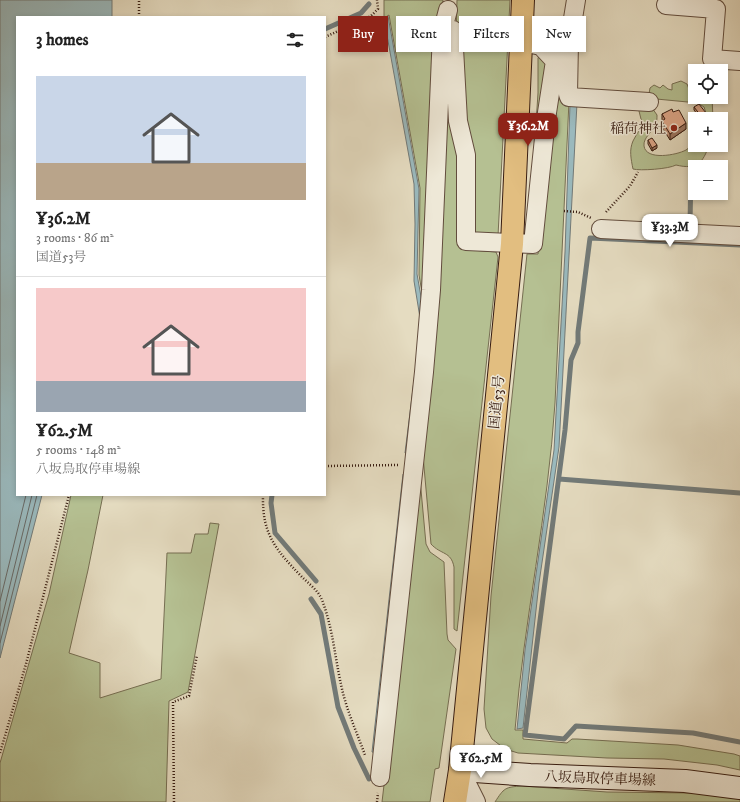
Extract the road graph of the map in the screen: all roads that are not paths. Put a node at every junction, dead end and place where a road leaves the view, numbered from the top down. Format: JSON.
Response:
{"nodes":[{"id":1,"x":523,"y":0,"type":"edge"},
{"id":2,"x":569,"y":0,"type":"edge"},
{"id":3,"x":576,"y":0,"type":"edge"},
{"id":4,"x":449,"y":5,"type":"edge"},
{"id":5,"x":666,"y":5,"type":"dead end"},
{"id":6,"x":523,"y":16,"type":"edge"},
{"id":7,"x":524,"y":42,"type":"edge"},
{"id":8,"x":522,"y":52,"type":"edge"},
{"id":9,"x":555,"y":61,"type":"junction"},
{"id":10,"x":740,"y":61,"type":"edge"},
{"id":11,"x":649,"y":102,"type":"dead end"},
{"id":12,"x":599,"y":226,"type":"road end"},
{"id":13,"x":740,"y":236,"type":"edge"},
{"id":14,"x":512,"y":244,"type":"junction"},
{"id":15,"x":460,"y":770,"type":"junction"},
{"id":16,"x":380,"y":777,"type":"road end"},
{"id":17,"x":740,"y":788,"type":"edge"},
{"id":18,"x":455,"y":802,"type":"edge"},
{"id":19,"x":476,"y":802,"type":"edge"}],
"edges":[{"from":1,"to":6,"type":"highway","name":"国道53号"},
{"from":2,"to":9,"type":"street"},
{"from":3,"to":11,"type":"street"},
{"from":4,"to":14,"type":"street"},
{"from":4,"to":16,"type":"street"},
{"from":5,"to":10,"type":"street"},
{"from":7,"to":9,"type":"street"},
{"from":8,"to":14,"type":"highway","name":"国道53号"},
{"from":9,"to":14,"type":"street"},
{"from":12,"to":13,"type":"street"},
{"from":14,"to":15,"type":"highway","name":"国道53号"},
{"from":15,"to":17,"type":"main road","name":"八坂鳥取停車場線"},
{"from":15,"to":18,"type":"highway","name":"国道53号"},
{"from":15,"to":19,"type":"street"}]}
